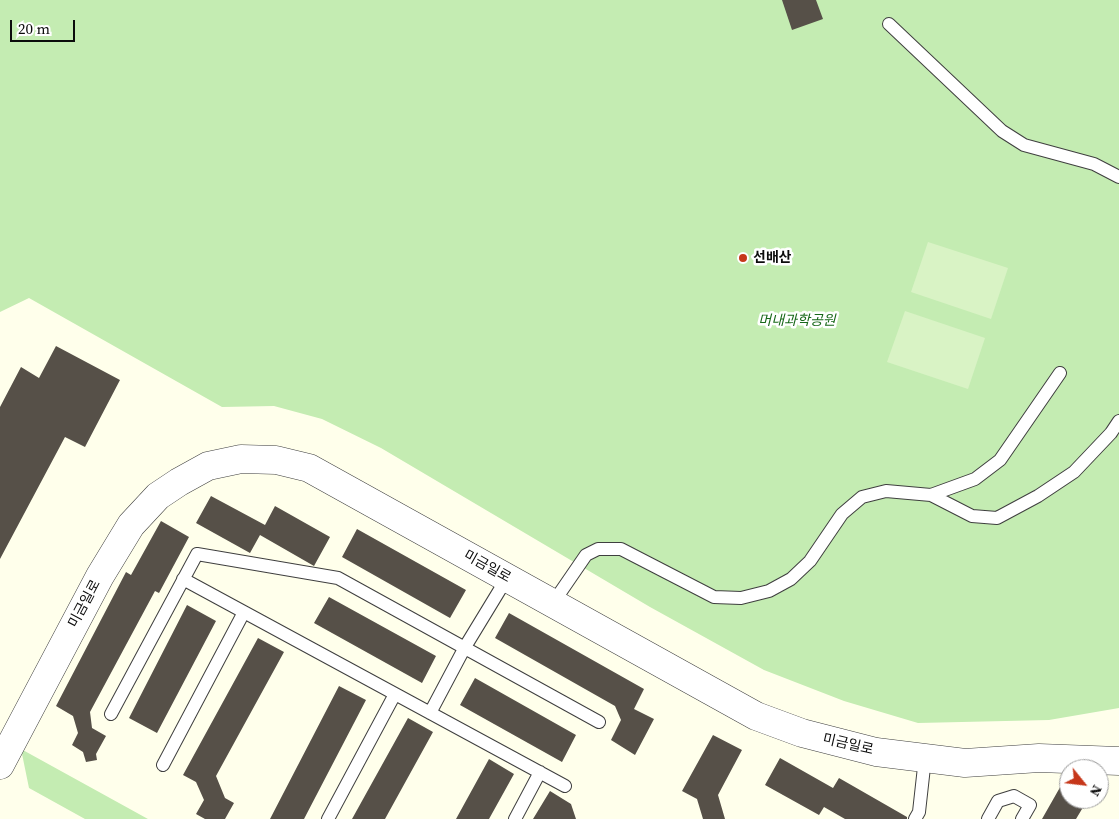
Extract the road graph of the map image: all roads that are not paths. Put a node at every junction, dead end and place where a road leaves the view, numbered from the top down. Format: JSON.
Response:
{"nodes":[{"id":1,"x":889,"y":24,"type":"dead end"},
{"id":2,"x":1119,"y":177,"type":"edge"},
{"id":3,"x":1060,"y":374,"type":"dead end"},
{"id":4,"x":1119,"y":421,"type":"edge"},
{"id":5,"x":931,"y":495,"type":"junction"},
{"id":6,"x":506,"y":578,"type":"junction"},
{"id":7,"x":183,"y":579,"type":"junction"},
{"id":8,"x":553,"y":603,"type":"junction"},
{"id":9,"x":244,"y":612,"type":"junction"},
{"id":10,"x":465,"y":647,"type":"junction"},
{"id":11,"x":395,"y":694,"type":"junction"},
{"id":12,"x":430,"y":713,"type":"junction"},
{"id":13,"x":111,"y":714,"type":"dead end"},
{"id":14,"x":600,"y":722,"type":"dead end"},
{"id":15,"x":925,"y":758,"type":"junction"},
{"id":16,"x":1119,"y":761,"type":"edge"},
{"id":17,"x":0,"y":765,"type":"edge"},
{"id":18,"x":163,"y":765,"type":"dead end"},
{"id":19,"x":540,"y":772,"type":"junction"},
{"id":20,"x":565,"y":786,"type":"dead end"},
{"id":21,"x":328,"y":819,"type":"edge"},
{"id":22,"x":515,"y":819,"type":"edge"},
{"id":23,"x":915,"y":819,"type":"edge"},
{"id":24,"x":988,"y":819,"type":"edge"},
{"id":25,"x":1022,"y":819,"type":"edge"}],
"edges":[{"from":1,"to":2,"type":"lane"},
{"from":3,"to":5,"type":"lane"},
{"from":4,"to":5,"type":"lane"},
{"from":5,"to":8,"type":"lane"},
{"from":6,"to":8,"type":"street","name":"미금일로"},
{"from":6,"to":10,"type":"lane"},
{"from":6,"to":17,"type":"street","name":"미금일로"},
{"from":7,"to":9,"type":"lane"},
{"from":7,"to":10,"type":"lane"},
{"from":7,"to":13,"type":"lane"},
{"from":8,"to":15,"type":"street","name":"미금일로"},
{"from":9,"to":11,"type":"lane"},
{"from":9,"to":18,"type":"lane"},
{"from":10,"to":12,"type":"lane"},
{"from":10,"to":14,"type":"lane"},
{"from":11,"to":12,"type":"lane"},
{"from":11,"to":21,"type":"lane"},
{"from":12,"to":19,"type":"lane"},
{"from":15,"to":16,"type":"street","name":"미금일로"},
{"from":15,"to":23,"type":"lane"},
{"from":19,"to":20,"type":"lane"},
{"from":19,"to":22,"type":"lane"},
{"from":24,"to":25,"type":"lane"}]}
